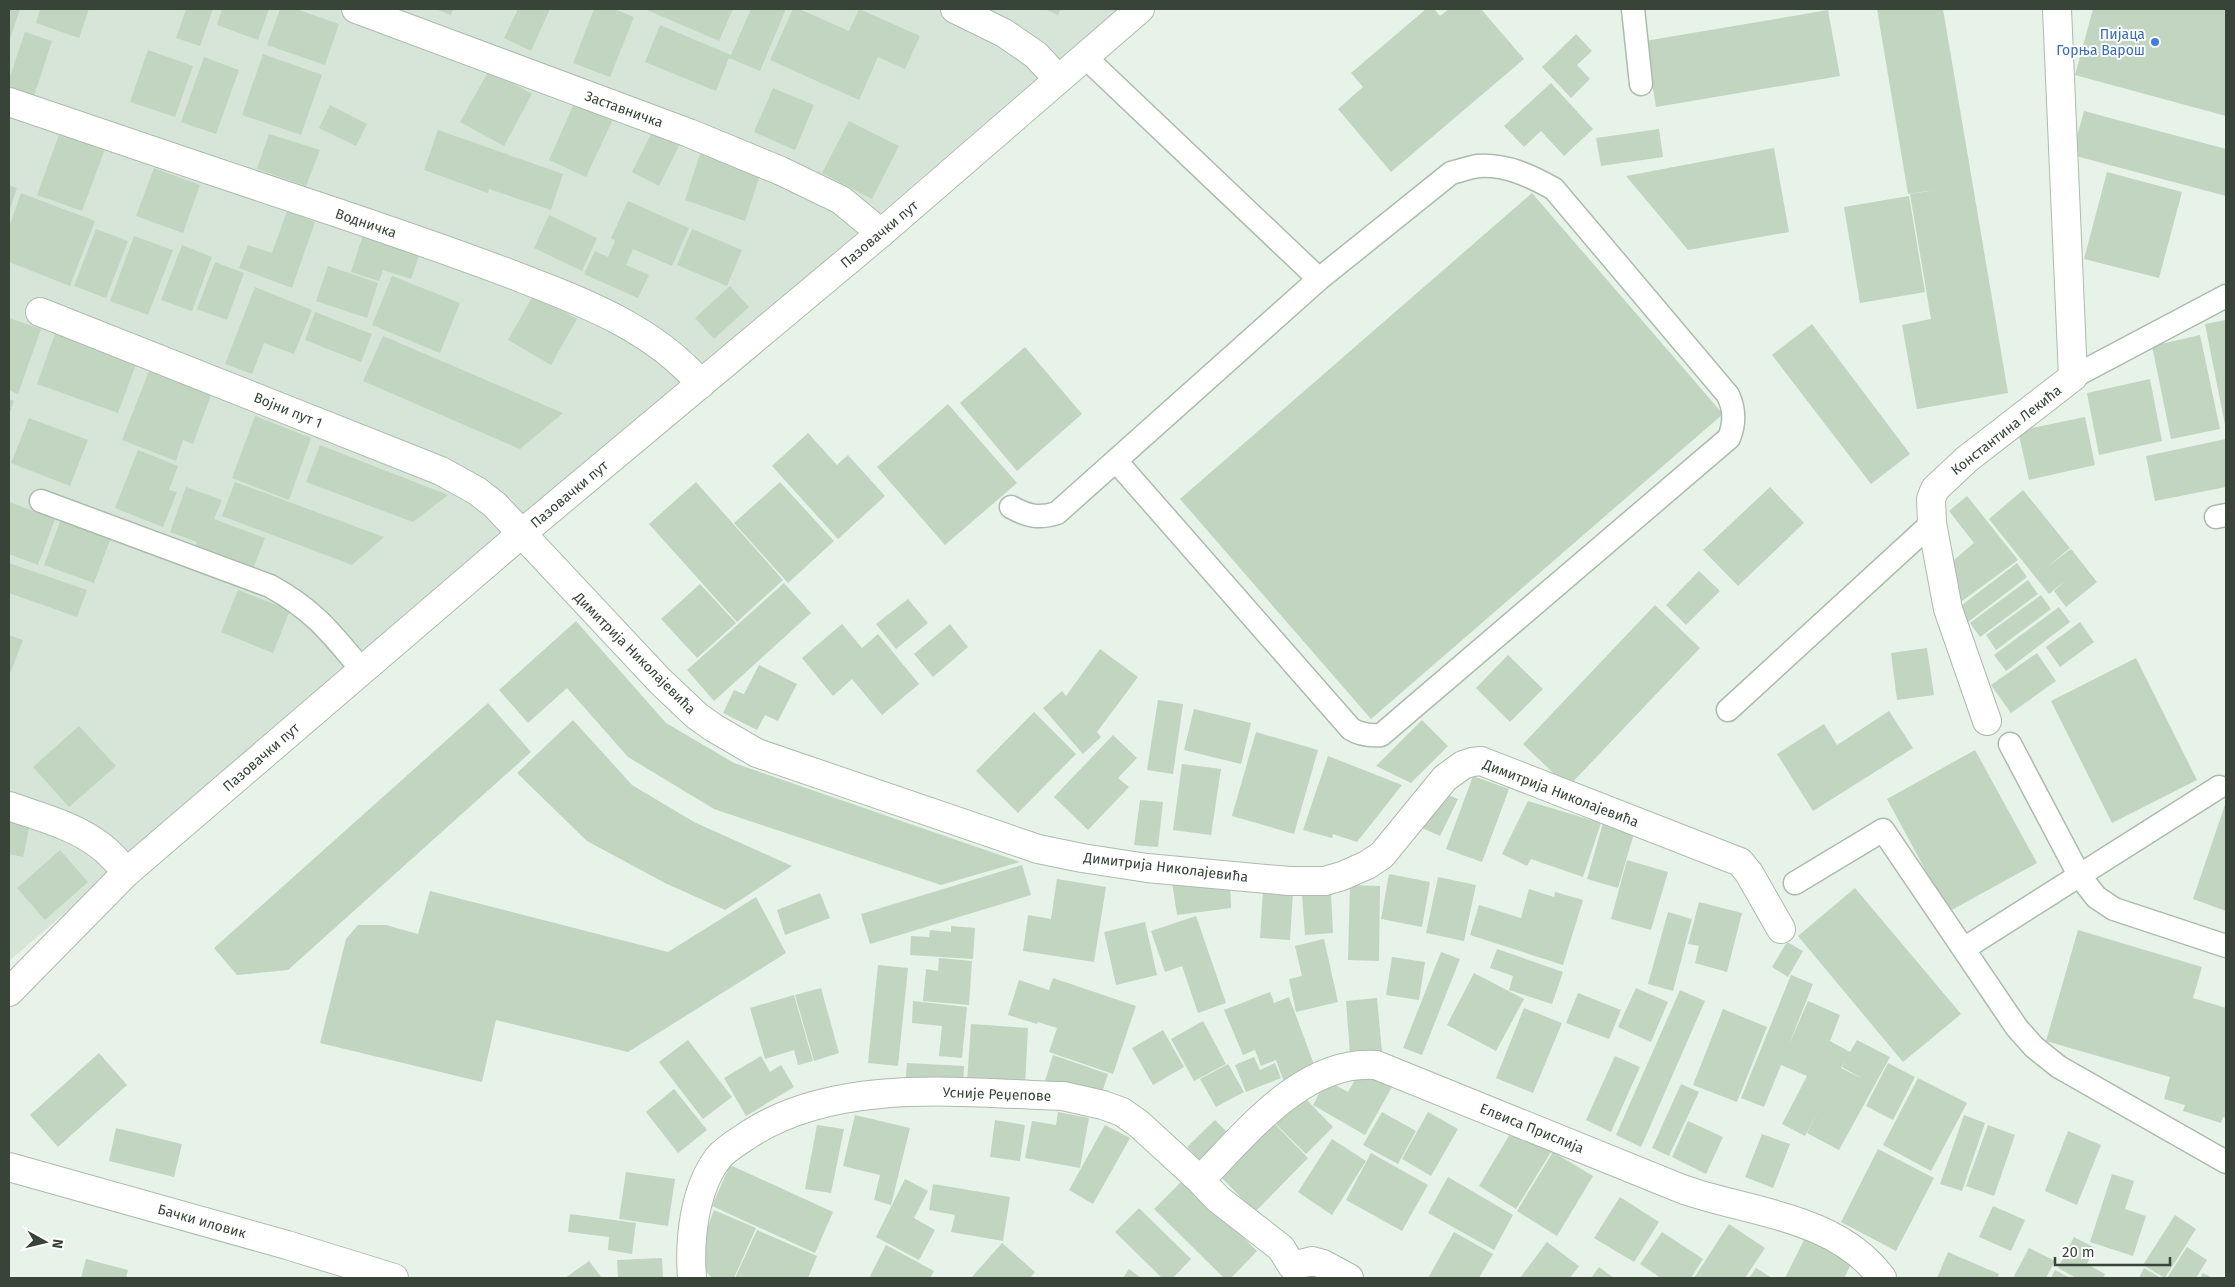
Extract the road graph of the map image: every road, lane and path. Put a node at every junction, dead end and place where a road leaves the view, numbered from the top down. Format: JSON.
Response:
{"nodes":[{"id":1,"x":356,"y":9,"type":"edge"},
{"id":2,"x":955,"y":9,"type":"edge"},
{"id":3,"x":1140,"y":9,"type":"edge"},
{"id":4,"x":1632,"y":9,"type":"edge"},
{"id":5,"x":2057,"y":9,"type":"edge"},
{"id":6,"x":1084,"y":56,"type":"junction"},
{"id":7,"x":1058,"y":79,"type":"junction"},
{"id":8,"x":1641,"y":84,"type":"dead end"},
{"id":9,"x":9,"y":102,"type":"edge"},
{"id":10,"x":881,"y":233,"type":"junction"},
{"id":11,"x":1319,"y":279,"type":"junction"},
{"id":12,"x":2226,"y":296,"type":"edge"},
{"id":13,"x":40,"y":312,"type":"dead end"},
{"id":14,"x":2074,"y":377,"type":"junction"},
{"id":15,"x":701,"y":384,"type":"junction"},
{"id":16,"x":1116,"y":461,"type":"junction"},
{"id":17,"x":41,"y":501,"type":"dead end"},
{"id":18,"x":1011,"y":508,"type":"dead end"},
{"id":19,"x":1932,"y":523,"type":"junction"},
{"id":20,"x":521,"y":534,"type":"junction"},
{"id":21,"x":362,"y":670,"type":"junction"},
{"id":22,"x":1728,"y":710,"type":"dead end"},
{"id":23,"x":1987,"y":721,"type":"dead end"},
{"id":24,"x":2010,"y":744,"type":"dead end"},
{"id":25,"x":2219,"y":787,"type":"dead end"},
{"id":26,"x":9,"y":806,"type":"edge"},
{"id":27,"x":126,"y":872,"type":"junction"},
{"id":28,"x":2078,"y":875,"type":"junction"},
{"id":29,"x":1795,"y":884,"type":"dead end"},
{"id":30,"x":1781,"y":929,"type":"dead end"},
{"id":31,"x":2226,"y":946,"type":"edge"},
{"id":32,"x":1965,"y":948,"type":"junction"},
{"id":33,"x":9,"y":992,"type":"edge"},
{"id":34,"x":2226,"y":1162,"type":"edge"},
{"id":35,"x":9,"y":1167,"type":"edge"},
{"id":36,"x":1200,"y":1180,"type":"junction"},
{"id":37,"x":1284,"y":1272,"type":"edge"},
{"id":38,"x":394,"y":1278,"type":"edge"},
{"id":39,"x":692,"y":1278,"type":"edge"},
{"id":40,"x":1349,"y":1278,"type":"edge"},
{"id":41,"x":1882,"y":1278,"type":"edge"}],
"edges":[{"from":1,"to":10,"type":"street","name":"Заставничка"},
{"from":2,"to":7,"type":"street"},
{"from":3,"to":6,"type":"street","name":"Пазовачки пут"},
{"from":4,"to":8,"type":"lane"},
{"from":5,"to":14,"type":"street","name":"Константина Лекића"},
{"from":6,"to":7,"type":"street","name":"Пазовачки пут"},
{"from":6,"to":11,"type":"lane"},
{"from":7,"to":10,"type":"street","name":"Пазовачки пут"},
{"from":9,"to":15,"type":"street","name":"Водничка"},
{"from":10,"to":15,"type":"street","name":"Пазовачки пут"},
{"from":11,"to":16,"type":"lane"},
{"from":11,"to":16,"type":"lane"},
{"from":12,"to":14,"type":"lane"},
{"from":13,"to":20,"type":"street","name":"Војни пут 1"},
{"from":14,"to":19,"type":"street","name":"Константина Лекића"},
{"from":15,"to":20,"type":"street","name":"Пазовачки пут"},
{"from":16,"to":18,"type":"lane"},
{"from":17,"to":21,"type":"lane"},
{"from":19,"to":22,"type":"lane"},
{"from":19,"to":23,"type":"street","name":"Константина Лекића"},
{"from":20,"to":21,"type":"street","name":"Пазовачки пут"},
{"from":20,"to":30,"type":"street","name":"Димитрија Николајевића"},
{"from":21,"to":27,"type":"street","name":"Пазовачки пут"},
{"from":24,"to":28,"type":"lane"},
{"from":25,"to":28,"type":"lane"},
{"from":26,"to":27,"type":"street"},
{"from":27,"to":33,"type":"street","name":"Пазовачки пут"},
{"from":28,"to":31,"type":"lane"},
{"from":28,"to":32,"type":"lane"},
{"from":29,"to":32,"type":"lane"},
{"from":32,"to":34,"type":"lane"},
{"from":35,"to":38,"type":"street","name":"Бачки иловик"},
{"from":36,"to":37,"type":"street","name":"Усније Реџепове"},
{"from":36,"to":39,"type":"street","name":"Усније Реџепове"},
{"from":36,"to":41,"type":"street","name":"Елвиса Прислија"},
{"from":37,"to":40,"type":"street","name":"Усније Реџепове"}]}
